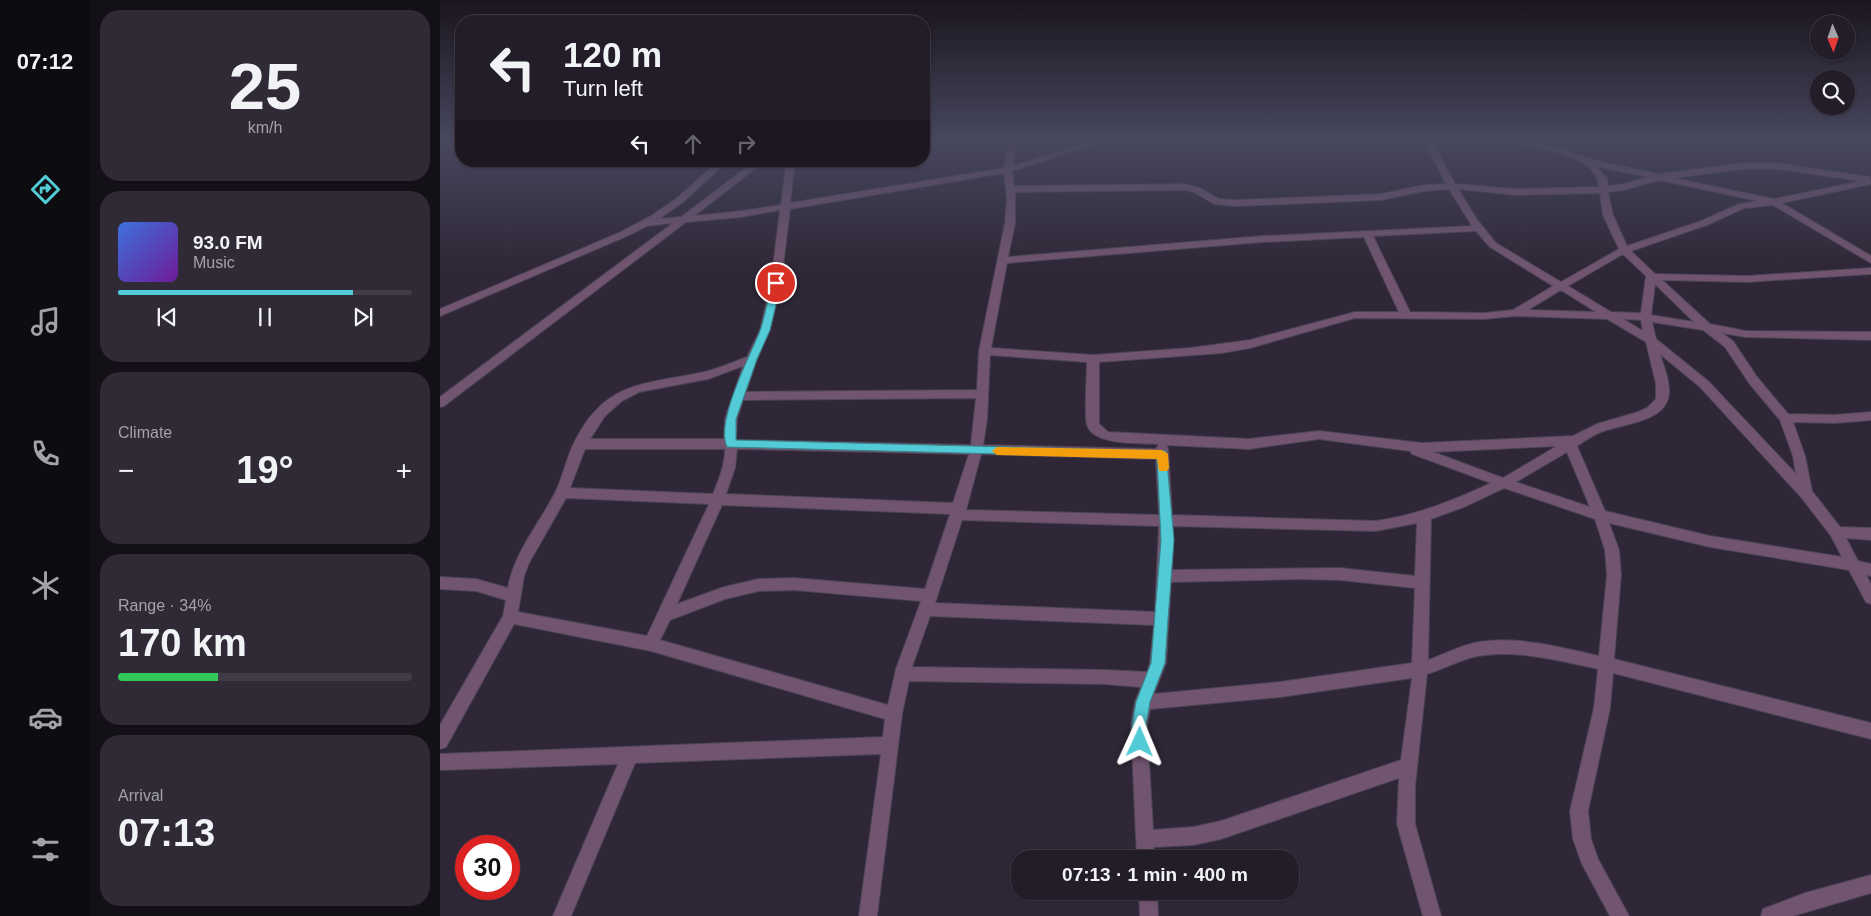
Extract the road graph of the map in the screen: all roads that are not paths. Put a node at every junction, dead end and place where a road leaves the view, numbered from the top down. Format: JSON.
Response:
{"nodes":[{"id":1,"x":699,"y":183,"type":"edge"},
{"id":2,"x":733,"y":183,"type":"edge"},
{"id":3,"x":789,"y":183,"type":"edge"},
{"id":4,"x":929,"y":183,"type":"edge"},
{"id":5,"x":1009,"y":183,"type":"edge"},
{"id":6,"x":1451,"y":183,"type":"edge"},
{"id":7,"x":1604,"y":183,"type":"edge"},
{"id":8,"x":1635,"y":183,"type":"edge"},
{"id":9,"x":1685,"y":183,"type":"edge"},
{"id":10,"x":1859,"y":183,"type":"edge"},
{"id":11,"x":1453,"y":186,"type":"junction"},
{"id":12,"x":1010,"y":189,"type":"junction"},
{"id":13,"x":1605,"y":190,"type":"junction"},
{"id":14,"x":1774,"y":202,"type":"junction"},
{"id":15,"x":786,"y":206,"type":"junction"},
{"id":16,"x":684,"y":220,"type":"junction"},
{"id":17,"x":645,"y":223,"type":"junction"},
{"id":18,"x":1478,"y":228,"type":"junction"},
{"id":19,"x":1367,"y":234,"type":"junction"},
{"id":20,"x":1624,"y":250,"type":"junction"},
{"id":21,"x":1003,"y":260,"type":"junction"},
{"id":22,"x":1871,"y":260,"type":"edge"},
{"id":23,"x":1871,"y":271,"type":"edge"},
{"id":24,"x":1651,"y":277,"type":"junction"},
{"id":25,"x":1559,"y":286,"type":"junction"},
{"id":26,"x":440,"y":313,"type":"edge"},
{"id":27,"x":1515,"y":313,"type":"junction"},
{"id":28,"x":1610,"y":314,"type":"junction"},
{"id":29,"x":1406,"y":315,"type":"junction"},
{"id":30,"x":1646,"y":317,"type":"junction"},
{"id":31,"x":1707,"y":328,"type":"junction"},
{"id":32,"x":1871,"y":336,"type":"edge"},
{"id":33,"x":1650,"y":340,"type":"junction"},
{"id":34,"x":985,"y":351,"type":"junction"},
{"id":35,"x":752,"y":359,"type":"junction"},
{"id":36,"x":1093,"y":359,"type":"junction"},
{"id":37,"x":982,"y":394,"type":"junction"},
{"id":38,"x":740,"y":396,"type":"junction"},
{"id":39,"x":440,"y":403,"type":"edge"},
{"id":40,"x":1871,"y":416,"type":"edge"},
{"id":41,"x":1785,"y":418,"type":"junction"},
{"id":42,"x":1573,"y":443,"type":"junction"},
{"id":43,"x":580,"y":444,"type":"junction"},
{"id":44,"x":731,"y":444,"type":"junction"},
{"id":45,"x":1407,"y":447,"type":"junction"},
{"id":46,"x":1162,"y":448,"type":"junction"},
{"id":47,"x":976,"y":450,"type":"junction"},
{"id":48,"x":1502,"y":482,"type":"junction"},
{"id":49,"x":562,"y":493,"type":"junction"},
{"id":50,"x":1806,"y":493,"type":"junction"},
{"id":51,"x":718,"y":499,"type":"junction"},
{"id":52,"x":959,"y":512,"type":"junction"},
{"id":53,"x":1424,"y":515,"type":"junction"},
{"id":54,"x":1600,"y":515,"type":"junction"},
{"id":55,"x":1166,"y":522,"type":"junction"},
{"id":56,"x":1836,"y":532,"type":"junction"},
{"id":57,"x":1871,"y":534,"type":"edge"},
{"id":58,"x":1853,"y":565,"type":"junction"},
{"id":59,"x":1871,"y":570,"type":"edge"},
{"id":60,"x":1165,"y":576,"type":"junction"},
{"id":61,"x":440,"y":582,"type":"edge"},
{"id":62,"x":1422,"y":583,"type":"junction"},
{"id":63,"x":514,"y":596,"type":"junction"},
{"id":64,"x":1871,"y":598,"type":"edge"},
{"id":65,"x":928,"y":602,"type":"junction"},
{"id":66,"x":665,"y":615,"type":"junction"},
{"id":67,"x":510,"y":617,"type":"junction"},
{"id":68,"x":1162,"y":619,"type":"junction"},
{"id":69,"x":651,"y":644,"type":"junction"},
{"id":70,"x":1605,"y":665,"type":"junction"},
{"id":71,"x":1420,"y":669,"type":"junction"},
{"id":72,"x":903,"y":674,"type":"junction"},
{"id":73,"x":1152,"y":680,"type":"junction"},
{"id":74,"x":1143,"y":702,"type":"junction"},
{"id":75,"x":894,"y":714,"type":"junction"},
{"id":76,"x":1871,"y":731,"type":"edge"},
{"id":77,"x":440,"y":741,"type":"edge"},
{"id":78,"x":890,"y":745,"type":"junction"},
{"id":79,"x":630,"y":755,"type":"junction"},
{"id":80,"x":440,"y":762,"type":"edge"},
{"id":81,"x":1408,"y":766,"type":"junction"},
{"id":82,"x":1145,"y":839,"type":"junction"},
{"id":83,"x":1146,"y":850,"type":"edge"},
{"id":84,"x":1871,"y":884,"type":"edge"},
{"id":85,"x":1148,"y":900,"type":"edge"},
{"id":86,"x":562,"y":916,"type":"edge"},
{"id":87,"x":868,"y":916,"type":"edge"},
{"id":88,"x":1149,"y":916,"type":"edge"},
{"id":89,"x":1432,"y":916,"type":"edge"},
{"id":90,"x":1620,"y":916,"type":"edge"},
{"id":91,"x":1770,"y":916,"type":"edge"}],
"edges":[{"from":1,"to":17,"type":"street"},
{"from":2,"to":16,"type":"street"},
{"from":3,"to":15,"type":"street"},
{"from":4,"to":15,"type":"street"},
{"from":5,"to":12,"type":"street"},
{"from":6,"to":11,"type":"street"},
{"from":7,"to":13,"type":"street"},
{"from":8,"to":13,"type":"street"},
{"from":9,"to":14,"type":"street"},
{"from":10,"to":14,"type":"street"},
{"from":11,"to":12,"type":"street"},
{"from":11,"to":13,"type":"street"},
{"from":11,"to":18,"type":"street"},
{"from":12,"to":21,"type":"street"},
{"from":13,"to":20,"type":"street"},
{"from":14,"to":20,"type":"street"},
{"from":14,"to":22,"type":"street"},
{"from":15,"to":16,"type":"street"},
{"from":15,"to":35,"type":"street"},
{"from":16,"to":17,"type":"street"},
{"from":16,"to":39,"type":"street"},
{"from":17,"to":26,"type":"street"},
{"from":18,"to":19,"type":"street"},
{"from":18,"to":25,"type":"street"},
{"from":19,"to":21,"type":"street"},
{"from":19,"to":29,"type":"street"},
{"from":20,"to":24,"type":"street"},
{"from":20,"to":25,"type":"street"},
{"from":21,"to":34,"type":"street"},
{"from":23,"to":24,"type":"street"},
{"from":24,"to":30,"type":"street"},
{"from":24,"to":31,"type":"street"},
{"from":25,"to":27,"type":"street"},
{"from":25,"to":28,"type":"street"},
{"from":27,"to":28,"type":"street"},
{"from":27,"to":29,"type":"street"},
{"from":28,"to":30,"type":"street"},
{"from":28,"to":33,"type":"street"},
{"from":29,"to":36,"type":"street"},
{"from":30,"to":31,"type":"street"},
{"from":30,"to":33,"type":"street"},
{"from":31,"to":32,"type":"street"},
{"from":31,"to":41,"type":"street"},
{"from":33,"to":42,"type":"street"},
{"from":33,"to":50,"type":"street"},
{"from":34,"to":36,"type":"street"},
{"from":34,"to":37,"type":"street"},
{"from":35,"to":38,"type":"street"},
{"from":35,"to":43,"type":"street"},
{"from":36,"to":46,"type":"street"},
{"from":37,"to":38,"type":"street"},
{"from":37,"to":47,"type":"street"},
{"from":38,"to":44,"type":"street"},
{"from":40,"to":41,"type":"street"},
{"from":41,"to":50,"type":"street"},
{"from":42,"to":45,"type":"street"},
{"from":42,"to":48,"type":"street"},
{"from":42,"to":54,"type":"street"},
{"from":43,"to":44,"type":"street"},
{"from":43,"to":49,"type":"street"},
{"from":44,"to":47,"type":"street"},
{"from":44,"to":51,"type":"street"},
{"from":45,"to":46,"type":"street"},
{"from":45,"to":48,"type":"street"},
{"from":46,"to":47,"type":"street"},
{"from":46,"to":55,"type":"street"},
{"from":47,"to":52,"type":"street"},
{"from":48,"to":53,"type":"street"},
{"from":48,"to":54,"type":"street"},
{"from":49,"to":51,"type":"street"},
{"from":49,"to":63,"type":"street"},
{"from":50,"to":56,"type":"street"},
{"from":51,"to":52,"type":"street"},
{"from":51,"to":66,"type":"street"},
{"from":52,"to":55,"type":"street"},
{"from":52,"to":65,"type":"street"},
{"from":53,"to":55,"type":"street"},
{"from":53,"to":62,"type":"street"},
{"from":54,"to":58,"type":"street"},
{"from":54,"to":70,"type":"street"},
{"from":55,"to":60,"type":"street"},
{"from":56,"to":57,"type":"street"},
{"from":56,"to":58,"type":"street"},
{"from":58,"to":59,"type":"street"},
{"from":58,"to":64,"type":"street"},
{"from":60,"to":62,"type":"street"},
{"from":60,"to":68,"type":"street"},
{"from":61,"to":63,"type":"street"},
{"from":62,"to":71,"type":"street"},
{"from":63,"to":67,"type":"street"},
{"from":65,"to":66,"type":"street"},
{"from":65,"to":68,"type":"street"},
{"from":65,"to":72,"type":"street"},
{"from":66,"to":69,"type":"street"},
{"from":67,"to":69,"type":"street"},
{"from":67,"to":77,"type":"street"},
{"from":68,"to":73,"type":"street"},
{"from":69,"to":75,"type":"street"},
{"from":70,"to":71,"type":"street"},
{"from":70,"to":76,"type":"street"},
{"from":70,"to":90,"type":"street"},
{"from":71,"to":74,"type":"street"},
{"from":71,"to":81,"type":"street"},
{"from":72,"to":73,"type":"street"},
{"from":72,"to":75,"type":"street"},
{"from":73,"to":74,"type":"street"},
{"from":74,"to":82,"type":"street"},
{"from":75,"to":78,"type":"street"},
{"from":78,"to":79,"type":"street"},
{"from":78,"to":87,"type":"street"},
{"from":79,"to":80,"type":"street"},
{"from":79,"to":86,"type":"street"},
{"from":81,"to":82,"type":"street"},
{"from":81,"to":89,"type":"street"},
{"from":82,"to":83,"type":"street"},
{"from":84,"to":91,"type":"street"},
{"from":85,"to":88,"type":"street"}]}
